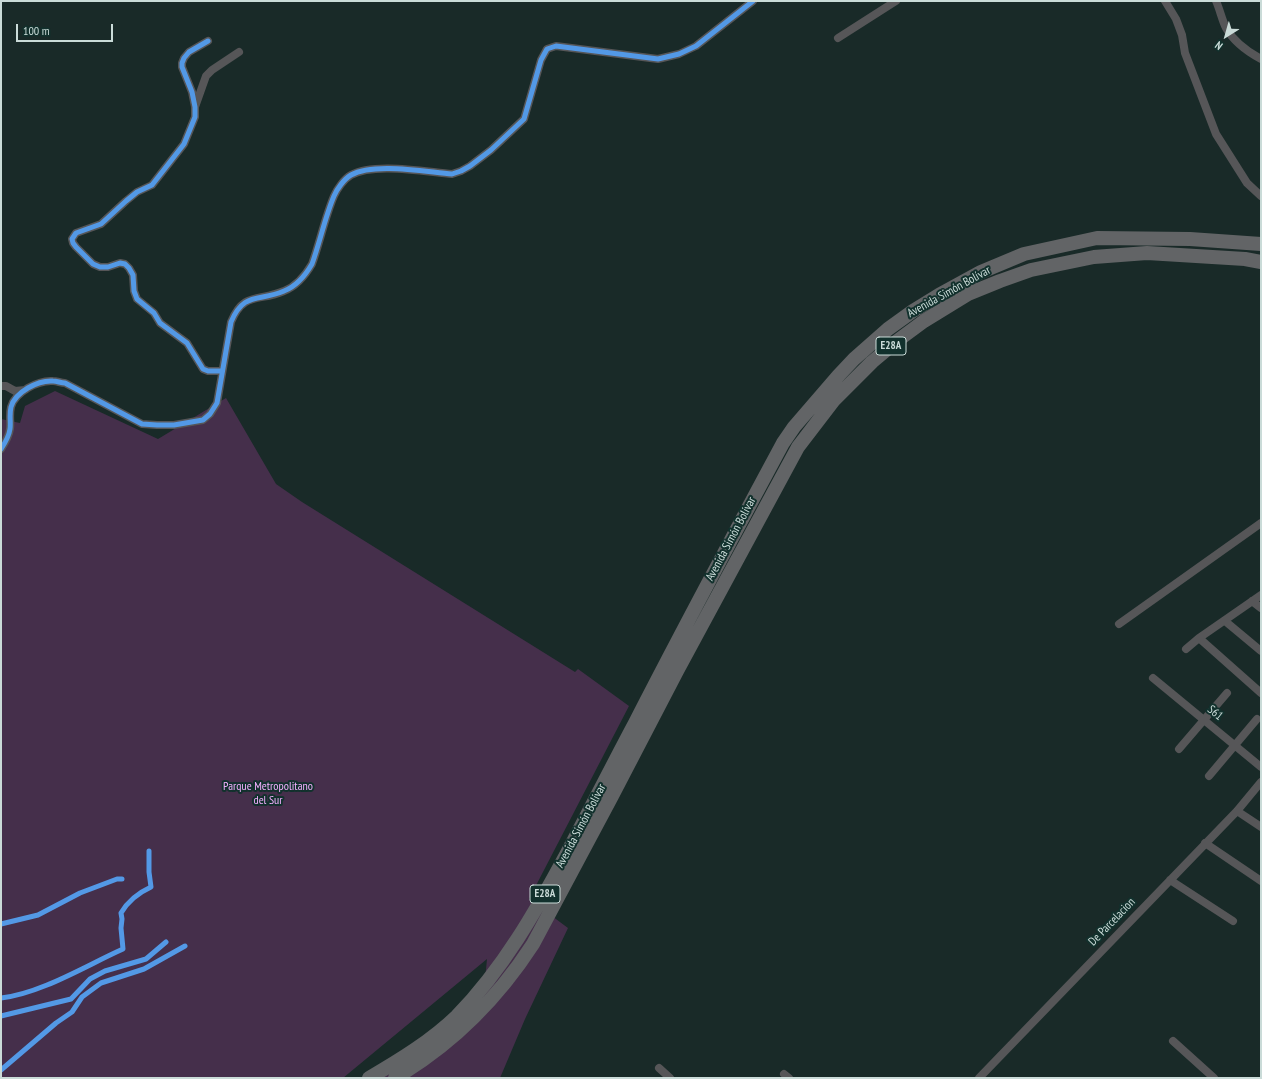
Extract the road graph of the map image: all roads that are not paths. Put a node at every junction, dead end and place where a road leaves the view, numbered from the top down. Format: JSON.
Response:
{"nodes":[{"id":1,"x":753,"y":1,"type":"edge"},
{"id":2,"x":896,"y":1,"type":"edge"},
{"id":3,"x":1166,"y":1,"type":"edge"},
{"id":4,"x":1216,"y":1,"type":"edge"},
{"id":5,"x":838,"y":38,"type":"dead end"},
{"id":6,"x":208,"y":41,"type":"dead end"},
{"id":7,"x":239,"y":52,"type":"dead end"},
{"id":8,"x":1261,"y":59,"type":"edge"},
{"id":9,"x":195,"y":107,"type":"junction"},
{"id":10,"x":1261,"y":196,"type":"edge"},
{"id":11,"x":1261,"y":244,"type":"edge"},
{"id":12,"x":1261,"y":262,"type":"edge"},
{"id":13,"x":222,"y":371,"type":"junction"},
{"id":14,"x":1,"y":386,"type":"edge"},
{"id":15,"x":26,"y":390,"type":"junction"},
{"id":16,"x":1,"y":449,"type":"edge"},
{"id":17,"x":1261,"y":523,"type":"edge"},
{"id":18,"x":1261,"y":595,"type":"edge"},
{"id":19,"x":1252,"y":601,"type":"junction"},
{"id":20,"x":1261,"y":608,"type":"edge"},
{"id":21,"x":1225,"y":621,"type":"junction"},
{"id":22,"x":1119,"y":624,"type":"dead end"},
{"id":23,"x":1199,"y":638,"type":"junction"},
{"id":24,"x":1186,"y":649,"type":"dead end"},
{"id":25,"x":1261,"y":651,"type":"edge"},
{"id":26,"x":671,"y":668,"type":"junction"},
{"id":27,"x":1153,"y":678,"type":"dead end"},
{"id":28,"x":1227,"y":693,"type":"dead end"},
{"id":29,"x":1261,"y":693,"type":"edge"},
{"id":30,"x":1257,"y":719,"type":"dead end"},
{"id":31,"x":1204,"y":720,"type":"junction"},
{"id":32,"x":1235,"y":745,"type":"junction"},
{"id":33,"x":1179,"y":749,"type":"dead end"},
{"id":34,"x":1261,"y":767,"type":"edge"},
{"id":35,"x":1209,"y":776,"type":"dead end"},
{"id":36,"x":1261,"y":782,"type":"edge"},
{"id":37,"x":1237,"y":811,"type":"junction"},
{"id":38,"x":1261,"y":827,"type":"edge"},
{"id":39,"x":1205,"y":843,"type":"junction"},
{"id":40,"x":1170,"y":880,"type":"junction"},
{"id":41,"x":1261,"y":881,"type":"edge"},
{"id":42,"x":1233,"y":921,"type":"dead end"},
{"id":43,"x":1173,"y":1041,"type":"dead end"},
{"id":44,"x":658,"y":1068,"type":"dead end"},
{"id":45,"x":369,"y":1078,"type":"edge"},
{"id":46,"x":395,"y":1078,"type":"edge"},
{"id":47,"x":670,"y":1078,"type":"edge"},
{"id":48,"x":979,"y":1078,"type":"edge"},
{"id":49,"x":1214,"y":1078,"type":"edge"}],
"edges":[{"from":1,"to":13,"type":"street"},
{"from":2,"to":5,"type":"street"},
{"from":3,"to":10,"type":"street"},
{"from":4,"to":8,"type":"street"},
{"from":6,"to":9,"type":"street"},
{"from":7,"to":9,"type":"street"},
{"from":9,"to":13,"type":"street"},
{"from":11,"to":26,"type":"highway","name":"Avenida Simón Bolívar","number":"E28A"},
{"from":12,"to":26,"type":"highway","name":"Avenida Simón Bolívar","number":"E28A"},
{"from":13,"to":15,"type":"street"},
{"from":14,"to":15,"type":"street"},
{"from":15,"to":16,"type":"street"},
{"from":17,"to":22,"type":"street"},
{"from":18,"to":19,"type":"street"},
{"from":19,"to":20,"type":"street"},
{"from":19,"to":21,"type":"street"},
{"from":21,"to":23,"type":"street"},
{"from":21,"to":25,"type":"street"},
{"from":23,"to":24,"type":"street"},
{"from":23,"to":29,"type":"street"},
{"from":26,"to":45,"type":"highway","name":"Avenida Simón Bolívar","number":"E28A"},
{"from":26,"to":46,"type":"highway","name":"Avenida Simón Bolívar","number":"E28A"},
{"from":27,"to":31,"type":"street","name":"S61"},
{"from":28,"to":31,"type":"street"},
{"from":30,"to":32,"type":"street"},
{"from":31,"to":32,"type":"street","name":"S61"},
{"from":31,"to":33,"type":"street"},
{"from":32,"to":34,"type":"street","name":"S61"},
{"from":32,"to":35,"type":"street"},
{"from":36,"to":37,"type":"street","name":"De Parcelacion"},
{"from":37,"to":38,"type":"street"},
{"from":37,"to":39,"type":"street","name":"De Parcelacion"},
{"from":39,"to":40,"type":"street","name":"De Parcelacion"},
{"from":39,"to":41,"type":"street"},
{"from":40,"to":42,"type":"street"},
{"from":40,"to":48,"type":"street","name":"De Parcelacion"},
{"from":43,"to":49,"type":"street"},
{"from":44,"to":47,"type":"street"}]}
